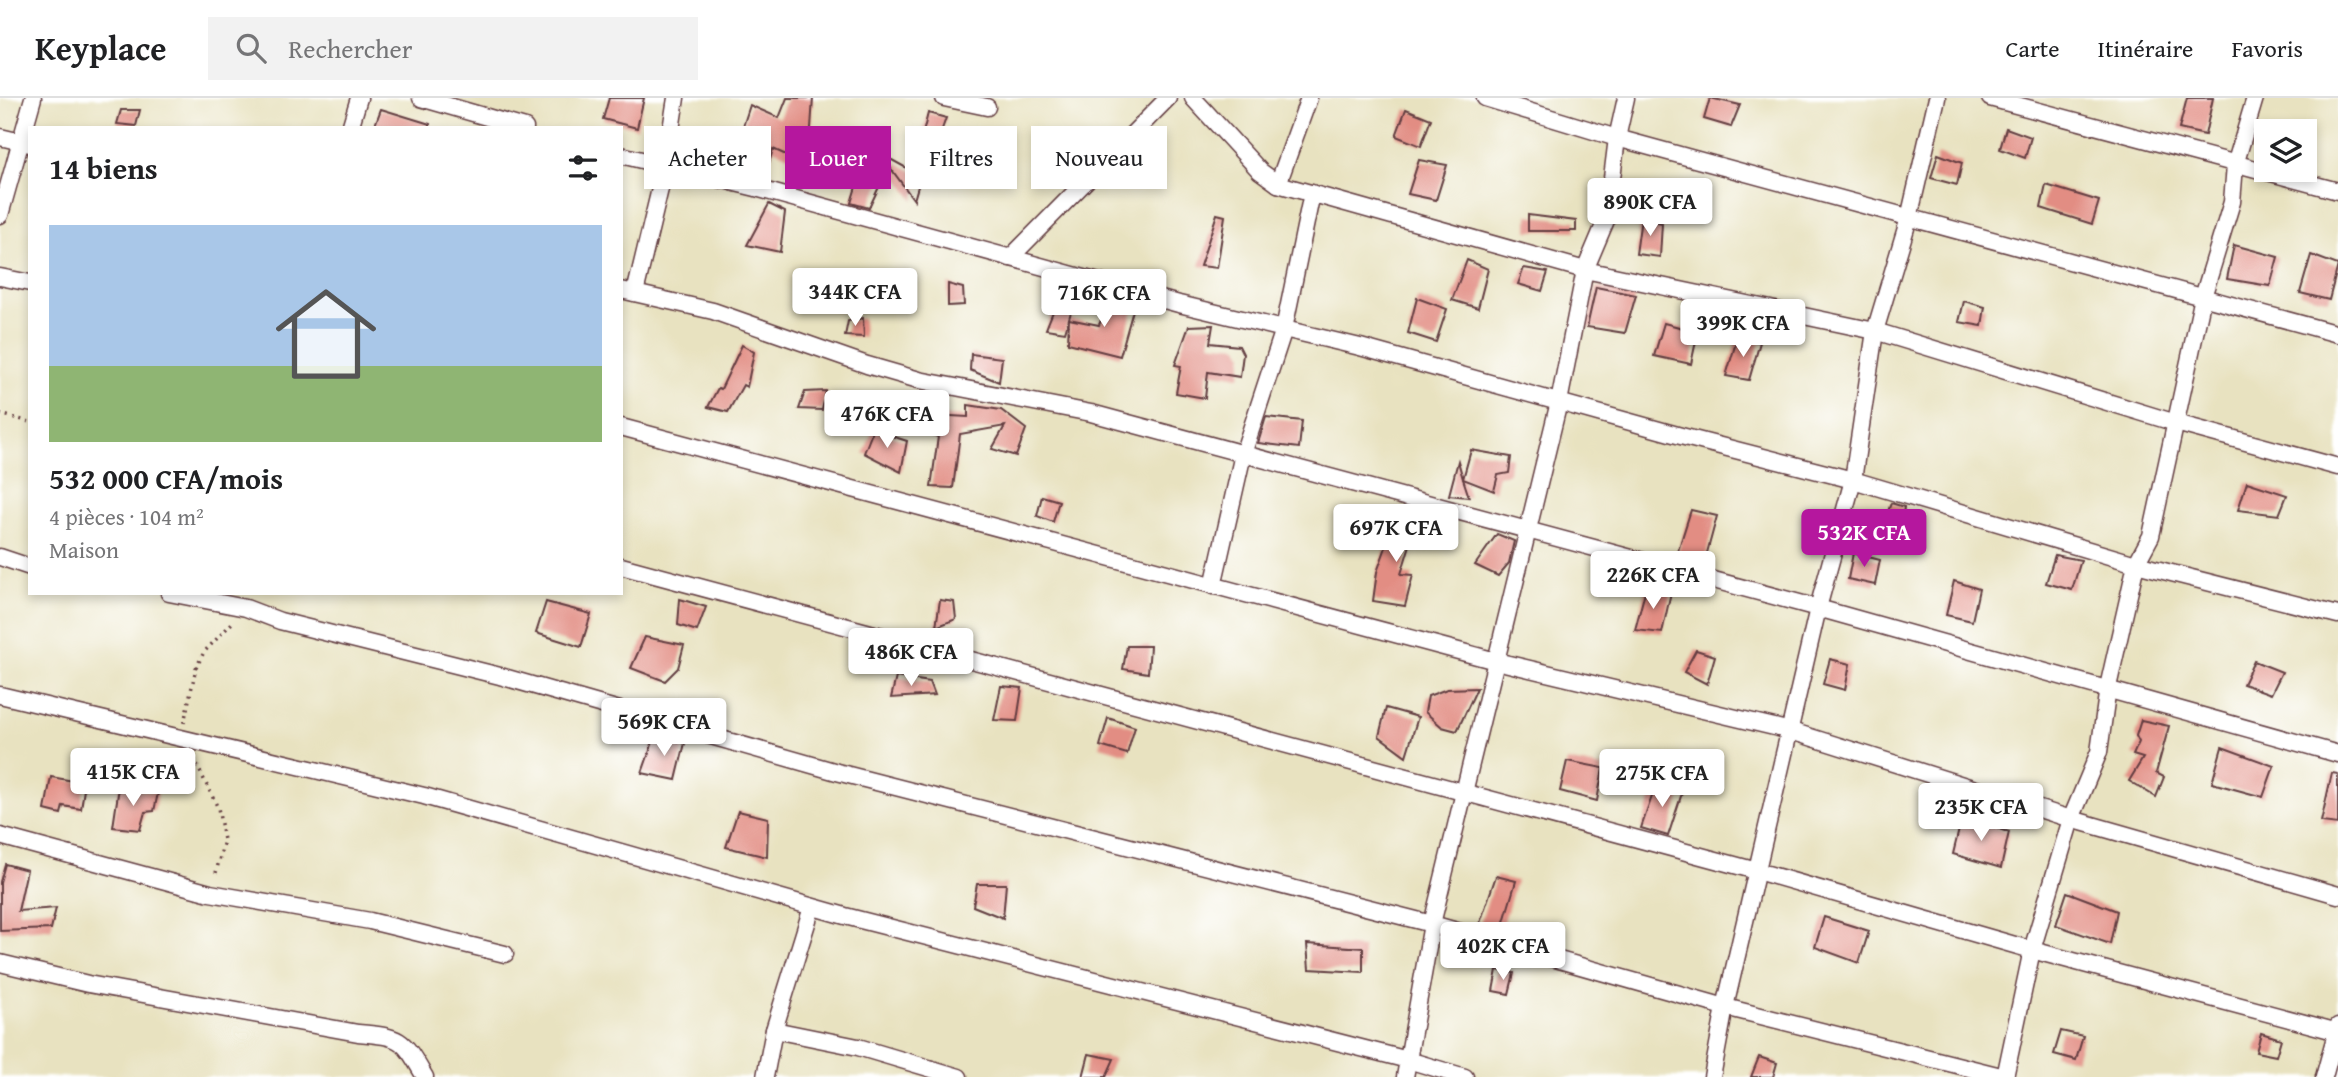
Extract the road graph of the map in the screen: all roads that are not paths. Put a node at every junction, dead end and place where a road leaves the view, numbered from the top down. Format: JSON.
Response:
{"nodes":[{"id":1,"x":33,"y":98,"type":"edge"},
{"id":2,"x":359,"y":98,"type":"edge"},
{"id":3,"x":421,"y":98,"type":"edge"},
{"id":4,"x":676,"y":98,"type":"edge"},
{"id":5,"x":944,"y":98,"type":"edge"},
{"id":6,"x":1168,"y":98,"type":"edge"},
{"id":7,"x":1193,"y":98,"type":"edge"},
{"id":8,"x":1309,"y":98,"type":"edge"},
{"id":9,"x":1485,"y":98,"type":"edge"},
{"id":10,"x":1626,"y":98,"type":"edge"},
{"id":11,"x":1937,"y":98,"type":"edge"},
{"id":12,"x":1990,"y":98,"type":"edge"},
{"id":13,"x":2255,"y":98,"type":"edge"},
{"id":14,"x":987,"y":107,"type":"dead end"},
{"id":15,"x":352,"y":126,"type":"edge"},
{"id":16,"x":518,"y":126,"type":"edge"},
{"id":17,"x":672,"y":126,"type":"edge"},
{"id":18,"x":0,"y":137,"type":"edge"},
{"id":19,"x":1617,"y":138,"type":"junction"},
{"id":20,"x":24,"y":142,"type":"edge"},
{"id":21,"x":623,"y":156,"type":"edge"},
{"id":22,"x":644,"y":162,"type":"edge"},
{"id":23,"x":2235,"y":165,"type":"junction"},
{"id":24,"x":1278,"y":184,"type":"junction"},
{"id":25,"x":659,"y":189,"type":"edge"},
{"id":26,"x":760,"y":189,"type":"edge"},
{"id":27,"x":2338,"y":191,"type":"edge"},
{"id":28,"x":1312,"y":193,"type":"junction"},
{"id":29,"x":0,"y":215,"type":"edge"},
{"id":30,"x":1909,"y":218,"type":"junction"},
{"id":31,"x":1010,"y":258,"type":"junction"},
{"id":32,"x":1585,"y":270,"type":"junction"},
{"id":33,"x":0,"y":277,"type":"edge"},
{"id":34,"x":28,"y":283,"type":"edge"},
{"id":35,"x":628,"y":292,"type":"edge"},
{"id":36,"x":2203,"y":297,"type":"junction"},
{"id":37,"x":1284,"y":329,"type":"junction"},
{"id":38,"x":1875,"y":331,"type":"junction"},
{"id":39,"x":2338,"y":334,"type":"edge"},
{"id":40,"x":1559,"y":402,"type":"junction"},
{"id":41,"x":2176,"y":423,"type":"junction"},
{"id":42,"x":623,"y":428,"type":"edge"},
{"id":43,"x":1243,"y":454,"type":"junction"},
{"id":44,"x":2338,"y":467,"type":"edge"},
{"id":45,"x":1853,"y":480,"type":"junction"},
{"id":46,"x":1527,"y":530,"type":"junction"},
{"id":47,"x":0,"y":557,"type":"edge"},
{"id":48,"x":2136,"y":564,"type":"junction"},
{"id":49,"x":28,"y":566,"type":"edge"},
{"id":50,"x":623,"y":567,"type":"edge"},
{"id":51,"x":1213,"y":586,"type":"junction"},
{"id":52,"x":179,"y":595,"type":"edge"},
{"id":53,"x":1818,"y":608,"type":"junction"},
{"id":54,"x":2338,"y":615,"type":"edge"},
{"id":55,"x":1496,"y":661,"type":"junction"},
{"id":56,"x":2108,"y":687,"type":"junction"},
{"id":57,"x":0,"y":695,"type":"edge"},
{"id":58,"x":1791,"y":731,"type":"junction"},
{"id":59,"x":2338,"y":754,"type":"edge"},
{"id":60,"x":1464,"y":792,"type":"junction"},
{"id":61,"x":2071,"y":819,"type":"junction"},
{"id":62,"x":0,"y":836,"type":"edge"},
{"id":63,"x":1757,"y":872,"type":"junction"},
{"id":64,"x":2338,"y":895,"type":"edge"},
{"id":65,"x":812,"y":907,"type":"junction"},
{"id":66,"x":1432,"y":924,"type":"junction"},
{"id":67,"x":2032,"y":950,"type":"junction"},
{"id":68,"x":505,"y":954,"type":"dead end"},
{"id":69,"x":0,"y":963,"type":"edge"},
{"id":70,"x":1725,"y":1007,"type":"junction"},
{"id":71,"x":774,"y":1030,"type":"junction"},
{"id":72,"x":2337,"y":1030,"type":"edge"},
{"id":73,"x":1408,"y":1060,"type":"junction"},
{"id":74,"x":425,"y":1077,"type":"edge"},
{"id":75,"x":765,"y":1077,"type":"edge"},
{"id":76,"x":959,"y":1077,"type":"edge"},
{"id":77,"x":1405,"y":1077,"type":"edge"},
{"id":78,"x":1465,"y":1077,"type":"edge"},
{"id":79,"x":1712,"y":1077,"type":"edge"},
{"id":80,"x":2005,"y":1077,"type":"edge"},
{"id":81,"x":2324,"y":1077,"type":"edge"}],
"edges":[{"from":1,"to":20,"type":"street"},
{"from":2,"to":15,"type":"street"},
{"from":3,"to":16,"type":"street"},
{"from":4,"to":17,"type":"street"},
{"from":5,"to":14,"type":"street"},
{"from":6,"to":31,"type":"street"},
{"from":7,"to":24,"type":"street"},
{"from":8,"to":24,"type":"street"},
{"from":9,"to":19,"type":"street"},
{"from":10,"to":19,"type":"street"},
{"from":11,"to":30,"type":"street"},
{"from":12,"to":23,"type":"street"},
{"from":13,"to":23,"type":"street"},
{"from":18,"to":20,"type":"street"},
{"from":19,"to":30,"type":"street"},
{"from":19,"to":32,"type":"street"},
{"from":20,"to":29,"type":"street"},
{"from":21,"to":22,"type":"street"},
{"from":23,"to":27,"type":"street"},
{"from":23,"to":36,"type":"street"},
{"from":24,"to":28,"type":"street"},
{"from":25,"to":35,"type":"street"},
{"from":26,"to":31,"type":"street"},
{"from":28,"to":32,"type":"street"},
{"from":28,"to":37,"type":"street"},
{"from":30,"to":36,"type":"street"},
{"from":30,"to":38,"type":"street"},
{"from":31,"to":37,"type":"street"},
{"from":32,"to":38,"type":"street"},
{"from":32,"to":40,"type":"street"},
{"from":33,"to":34,"type":"street"},
{"from":35,"to":43,"type":"street"},
{"from":36,"to":39,"type":"street"},
{"from":36,"to":41,"type":"street"},
{"from":37,"to":40,"type":"street"},
{"from":37,"to":43,"type":"street"},
{"from":38,"to":41,"type":"street"},
{"from":38,"to":45,"type":"street"},
{"from":40,"to":45,"type":"street"},
{"from":40,"to":46,"type":"street"},
{"from":41,"to":44,"type":"street"},
{"from":41,"to":48,"type":"street"},
{"from":42,"to":51,"type":"street"},
{"from":43,"to":46,"type":"street"},
{"from":43,"to":51,"type":"street"},
{"from":45,"to":48,"type":"street"},
{"from":45,"to":53,"type":"street"},
{"from":46,"to":53,"type":"street"},
{"from":46,"to":55,"type":"street"},
{"from":47,"to":49,"type":"street"},
{"from":48,"to":54,"type":"street"},
{"from":48,"to":56,"type":"street"},
{"from":50,"to":60,"type":"street"},
{"from":51,"to":55,"type":"street"},
{"from":52,"to":66,"type":"street"},
{"from":53,"to":56,"type":"street"},
{"from":53,"to":58,"type":"street"},
{"from":55,"to":58,"type":"street"},
{"from":55,"to":60,"type":"street"},
{"from":56,"to":59,"type":"street"},
{"from":56,"to":61,"type":"street"},
{"from":57,"to":65,"type":"street"},
{"from":58,"to":61,"type":"street"},
{"from":58,"to":63,"type":"street"},
{"from":60,"to":63,"type":"street"},
{"from":60,"to":66,"type":"street"},
{"from":61,"to":64,"type":"street"},
{"from":61,"to":67,"type":"street"},
{"from":62,"to":68,"type":"street"},
{"from":63,"to":67,"type":"street"},
{"from":63,"to":70,"type":"street"},
{"from":65,"to":71,"type":"street"},
{"from":65,"to":73,"type":"street"},
{"from":66,"to":70,"type":"street"},
{"from":66,"to":73,"type":"street"},
{"from":67,"to":72,"type":"street"},
{"from":67,"to":80,"type":"street"},
{"from":69,"to":74,"type":"street"},
{"from":70,"to":79,"type":"street"},
{"from":70,"to":80,"type":"street"},
{"from":71,"to":75,"type":"street"},
{"from":71,"to":76,"type":"street"},
{"from":72,"to":81,"type":"street"},
{"from":73,"to":77,"type":"street"},
{"from":73,"to":78,"type":"street"}]}
